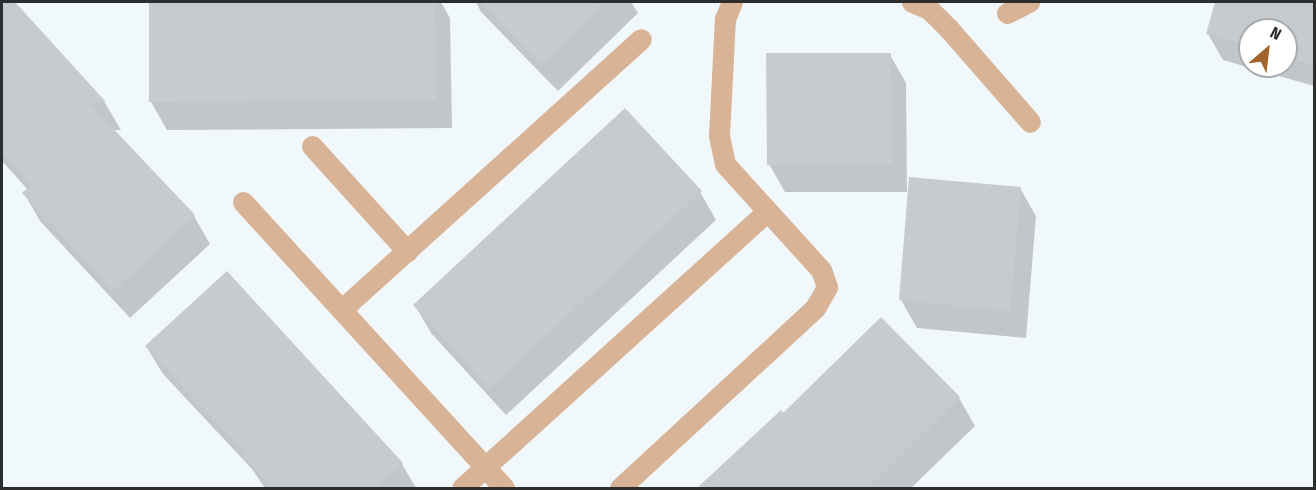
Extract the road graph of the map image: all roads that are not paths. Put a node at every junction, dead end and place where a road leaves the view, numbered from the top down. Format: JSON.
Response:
{"nodes":[{"id":1,"x":732,"y":2,"type":"edge"},
{"id":2,"x":912,"y":2,"type":"edge"},
{"id":3,"x":1029,"y":2,"type":"edge"},
{"id":4,"x":1007,"y":14,"type":"dead end"},
{"id":5,"x":641,"y":39,"type":"dead end"},
{"id":6,"x":1030,"y":122,"type":"dead end"},
{"id":7,"x":312,"y":146,"type":"dead end"},
{"id":8,"x":243,"y":202,"type":"dead end"},
{"id":9,"x":767,"y":211,"type":"junction"},
{"id":10,"x":407,"y":251,"type":"junction"},
{"id":11,"x":341,"y":310,"type":"junction"},
{"id":12,"x":485,"y":468,"type":"junction"},
{"id":13,"x":462,"y":489,"type":"edge"},
{"id":14,"x":504,"y":489,"type":"edge"},
{"id":15,"x":620,"y":489,"type":"edge"}],
"edges":[{"from":1,"to":9,"type":"lane"},
{"from":2,"to":6,"type":"lane"},
{"from":3,"to":4,"type":"lane"},
{"from":5,"to":10,"type":"lane"},
{"from":7,"to":10,"type":"lane"},
{"from":8,"to":11,"type":"lane"},
{"from":9,"to":12,"type":"lane"},
{"from":9,"to":15,"type":"lane"},
{"from":10,"to":11,"type":"lane"},
{"from":11,"to":12,"type":"lane"},
{"from":12,"to":13,"type":"lane"},
{"from":12,"to":14,"type":"lane"}]}
